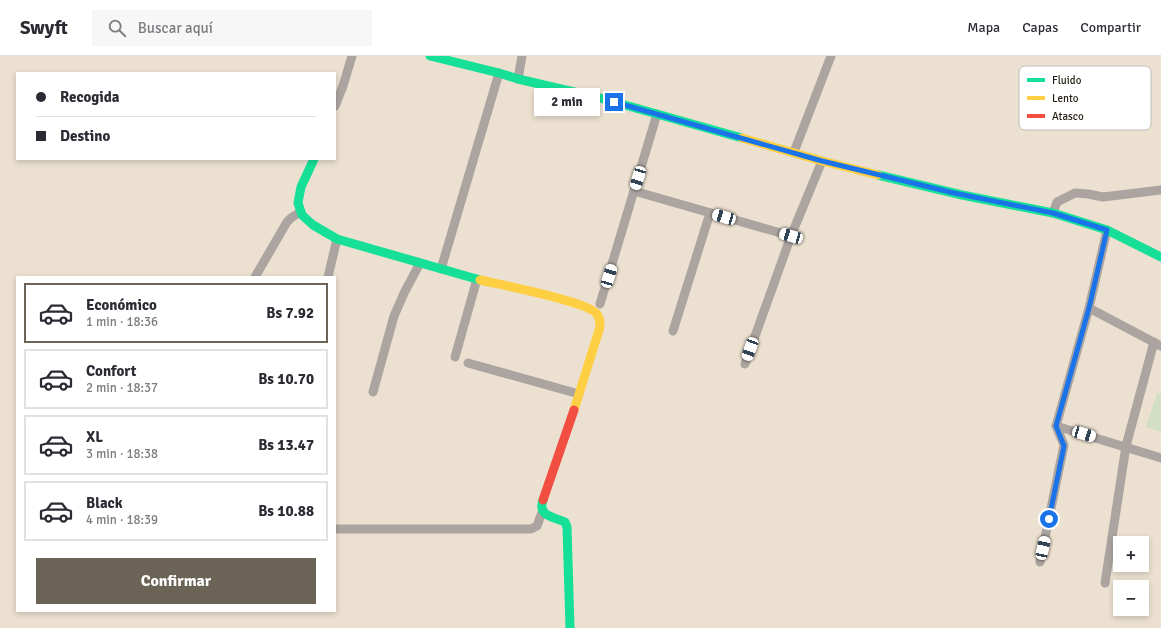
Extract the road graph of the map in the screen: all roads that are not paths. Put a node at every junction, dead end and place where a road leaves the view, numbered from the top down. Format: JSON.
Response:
{"nodes":[{"id":1,"x":352,"y":56,"type":"edge"},
{"id":2,"x":430,"y":56,"type":"edge"},
{"id":3,"x":522,"y":56,"type":"edge"},
{"id":4,"x":831,"y":56,"type":"edge"},
{"id":5,"x":499,"y":72,"type":"junction"},
{"id":6,"x":518,"y":79,"type":"junction"},
{"id":7,"x":336,"y":104,"type":"edge"},
{"id":8,"x":658,"y":114,"type":"junction"},
{"id":9,"x":794,"y":152,"type":"junction"},
{"id":10,"x":314,"y":160,"type":"edge"},
{"id":11,"x":822,"y":161,"type":"junction"},
{"id":12,"x":1161,"y":190,"type":"edge"},
{"id":13,"x":634,"y":191,"type":"junction"},
{"id":14,"x":300,"y":212,"type":"junction"},
{"id":15,"x":710,"y":213,"type":"junction"},
{"id":16,"x":1053,"y":213,"type":"junction"},
{"id":17,"x":1107,"y":230,"type":"junction"},
{"id":18,"x":791,"y":236,"type":"junction"},
{"id":19,"x":337,"y":240,"type":"junction"},
{"id":20,"x":1161,"y":257,"type":"edge"},
{"id":21,"x":420,"y":263,"type":"junction"},
{"id":22,"x":441,"y":269,"type":"junction"},
{"id":23,"x":256,"y":276,"type":"edge"},
{"id":24,"x":328,"y":276,"type":"edge"},
{"id":25,"x":477,"y":279,"type":"junction"},
{"id":26,"x":600,"y":304,"type":"dead end"},
{"id":27,"x":1089,"y":308,"type":"junction"},
{"id":28,"x":673,"y":331,"type":"dead end"},
{"id":29,"x":1157,"y":344,"type":"edge"},
{"id":30,"x":455,"y":357,"type":"dead end"},
{"id":31,"x":468,"y":363,"type":"dead end"},
{"id":32,"x":745,"y":364,"type":"dead end"},
{"id":33,"x":373,"y":392,"type":"dead end"},
{"id":34,"x":579,"y":394,"type":"junction"},
{"id":35,"x":1056,"y":426,"type":"junction"},
{"id":36,"x":1126,"y":446,"type":"junction"},
{"id":37,"x":1161,"y":458,"type":"edge"},
{"id":38,"x":543,"y":513,"type":"junction"},
{"id":39,"x":336,"y":528,"type":"edge"},
{"id":40,"x":1040,"y":562,"type":"dead end"},
{"id":41,"x":1105,"y":583,"type":"dead end"},
{"id":42,"x":570,"y":628,"type":"edge"}],
"edges":[{"from":1,"to":7,"type":"street"},
{"from":2,"to":5,"type":"street"},
{"from":3,"to":6,"type":"street"},
{"from":4,"to":9,"type":"street"},
{"from":5,"to":6,"type":"street"},
{"from":5,"to":22,"type":"street"},
{"from":6,"to":8,"type":"street"},
{"from":8,"to":9,"type":"street"},
{"from":8,"to":13,"type":"street"},
{"from":9,"to":11,"type":"street"},
{"from":10,"to":14,"type":"street"},
{"from":11,"to":16,"type":"street"},
{"from":11,"to":18,"type":"street"},
{"from":12,"to":16,"type":"street"},
{"from":13,"to":15,"type":"street"},
{"from":13,"to":26,"type":"street"},
{"from":14,"to":19,"type":"street"},
{"from":14,"to":23,"type":"street"},
{"from":15,"to":18,"type":"street"},
{"from":15,"to":28,"type":"street"},
{"from":16,"to":17,"type":"street"},
{"from":17,"to":20,"type":"street"},
{"from":17,"to":27,"type":"street"},
{"from":18,"to":32,"type":"street"},
{"from":19,"to":21,"type":"street"},
{"from":19,"to":24,"type":"street"},
{"from":21,"to":22,"type":"street"},
{"from":21,"to":33,"type":"street"},
{"from":22,"to":25,"type":"street"},
{"from":25,"to":30,"type":"street"},
{"from":25,"to":34,"type":"street"},
{"from":27,"to":29,"type":"street"},
{"from":27,"to":35,"type":"street"},
{"from":29,"to":36,"type":"street"},
{"from":31,"to":34,"type":"street"},
{"from":34,"to":38,"type":"street"},
{"from":35,"to":36,"type":"street"},
{"from":35,"to":40,"type":"street"},
{"from":36,"to":37,"type":"street"},
{"from":36,"to":41,"type":"street"},
{"from":38,"to":39,"type":"street"},
{"from":38,"to":42,"type":"street"}]}
